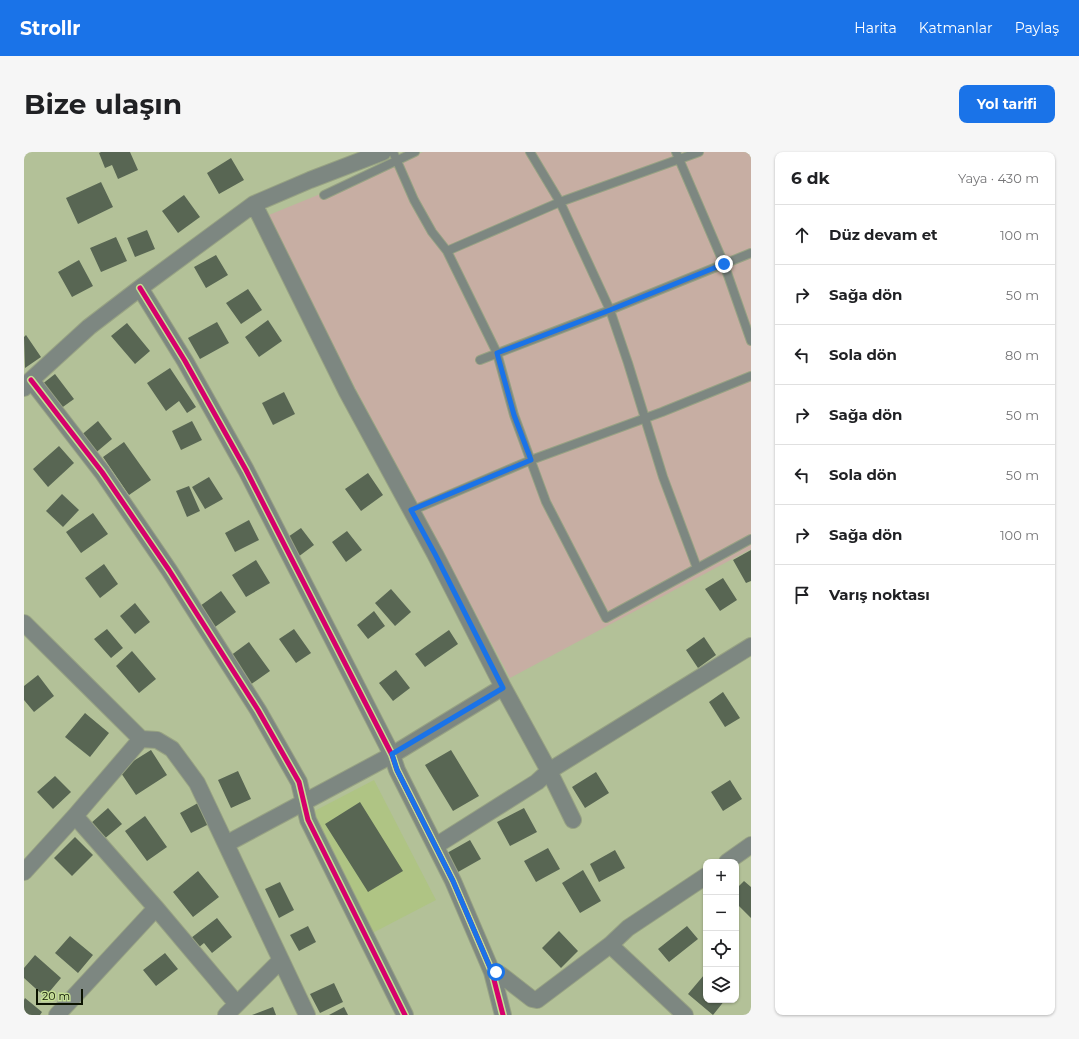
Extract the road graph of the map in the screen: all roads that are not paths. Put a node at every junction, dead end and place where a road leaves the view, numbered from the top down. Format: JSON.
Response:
{"nodes":[{"id":1,"x":383,"y":152,"type":"edge"},
{"id":2,"x":415,"y":152,"type":"edge"},
{"id":3,"x":530,"y":152,"type":"edge"},
{"id":4,"x":676,"y":152,"type":"edge"},
{"id":5,"x":699,"y":152,"type":"edge"},
{"id":6,"x":395,"y":156,"type":"edge"},
{"id":7,"x":679,"y":160,"type":"junction"},
{"id":8,"x":324,"y":195,"type":"dead end"},
{"id":9,"x":560,"y":202,"type":"junction"},
{"id":10,"x":254,"y":204,"type":"junction"},
{"id":11,"x":447,"y":251,"type":"junction"},
{"id":12,"x":751,"y":253,"type":"edge"},
{"id":13,"x":724,"y":264,"type":"junction"},
{"id":14,"x":140,"y":288,"type":"junction"},
{"id":15,"x":610,"y":310,"type":"junction"},
{"id":16,"x":751,"y":341,"type":"edge"},
{"id":17,"x":497,"y":353,"type":"junction"},
{"id":18,"x":480,"y":360,"type":"dead end"},
{"id":19,"x":751,"y":376,"type":"edge"},
{"id":20,"x":27,"y":384,"type":"edge"},
{"id":21,"x":645,"y":418,"type":"junction"},
{"id":22,"x":531,"y":460,"type":"junction"},
{"id":23,"x":411,"y":510,"type":"junction"},
{"id":24,"x":751,"y":540,"type":"edge"},
{"id":25,"x":697,"y":568,"type":"junction"},
{"id":26,"x":24,"y":623,"type":"edge"},
{"id":27,"x":751,"y":646,"type":"edge"},
{"id":28,"x":503,"y":688,"type":"junction"},
{"id":29,"x":141,"y":739,"type":"junction"},
{"id":30,"x":392,"y":754,"type":"junction"},
{"id":31,"x":549,"y":771,"type":"junction"},
{"id":32,"x":304,"y":803,"type":"junction"},
{"id":33,"x":75,"y":816,"type":"junction"},
{"id":34,"x":573,"y":820,"type":"dead end"},
{"id":35,"x":226,"y":844,"type":"junction"},
{"id":36,"x":436,"y":845,"type":"junction"},
{"id":37,"x":751,"y":845,"type":"edge"},
{"id":38,"x":730,"y":859,"type":"edge"},
{"id":39,"x":26,"y":867,"type":"edge"},
{"id":40,"x":703,"y":878,"type":"edge"},
{"id":41,"x":156,"y":908,"type":"junction"},
{"id":42,"x":610,"y":945,"type":"junction"},
{"id":43,"x":281,"y":960,"type":"junction"},
{"id":44,"x":492,"y":972,"type":"junction"},
{"id":45,"x":232,"y":1009,"type":"edge"},
{"id":46,"x":58,"y":1015,"type":"edge"},
{"id":47,"x":307,"y":1015,"type":"edge"},
{"id":48,"x":404,"y":1015,"type":"edge"},
{"id":49,"x":503,"y":1015,"type":"edge"},
{"id":50,"x":685,"y":1015,"type":"edge"}],
"edges":[{"from":1,"to":10,"type":"street"},
{"from":2,"to":6,"type":"lane"},
{"from":3,"to":9,"type":"lane"},
{"from":4,"to":7,"type":"lane"},
{"from":5,"to":7,"type":"lane"},
{"from":6,"to":8,"type":"lane"},
{"from":6,"to":11,"type":"lane"},
{"from":7,"to":9,"type":"lane"},
{"from":7,"to":13,"type":"lane"},
{"from":9,"to":11,"type":"lane"},
{"from":9,"to":15,"type":"lane"},
{"from":10,"to":14,"type":"street"},
{"from":10,"to":23,"type":"street"},
{"from":11,"to":17,"type":"lane"},
{"from":12,"to":13,"type":"lane"},
{"from":13,"to":15,"type":"lane"},
{"from":13,"to":16,"type":"lane"},
{"from":14,"to":20,"type":"street"},
{"from":14,"to":30,"type":"street"},
{"from":15,"to":17,"type":"lane"},
{"from":15,"to":21,"type":"lane"},
{"from":17,"to":18,"type":"lane"},
{"from":17,"to":22,"type":"lane"},
{"from":19,"to":21,"type":"lane"},
{"from":20,"to":32,"type":"street"},
{"from":21,"to":22,"type":"lane"},
{"from":21,"to":25,"type":"lane"},
{"from":22,"to":23,"type":"lane"},
{"from":22,"to":25,"type":"lane"},
{"from":23,"to":28,"type":"street"},
{"from":24,"to":25,"type":"lane"},
{"from":26,"to":29,"type":"street"},
{"from":27,"to":31,"type":"street"},
{"from":28,"to":30,"type":"street"},
{"from":28,"to":31,"type":"street"},
{"from":29,"to":33,"type":"street"},
{"from":29,"to":35,"type":"street"},
{"from":30,"to":32,"type":"street"},
{"from":30,"to":36,"type":"street"},
{"from":31,"to":34,"type":"street"},
{"from":31,"to":36,"type":"street"},
{"from":32,"to":35,"type":"street"},
{"from":32,"to":48,"type":"street"},
{"from":33,"to":39,"type":"street"},
{"from":33,"to":41,"type":"street"},
{"from":35,"to":43,"type":"street"},
{"from":36,"to":44,"type":"street"},
{"from":37,"to":38,"type":"street"},
{"from":40,"to":42,"type":"street"},
{"from":41,"to":45,"type":"street"},
{"from":41,"to":46,"type":"street"},
{"from":42,"to":44,"type":"street"},
{"from":42,"to":50,"type":"street"},
{"from":43,"to":45,"type":"street"},
{"from":43,"to":47,"type":"street"},
{"from":44,"to":49,"type":"street"}]}
